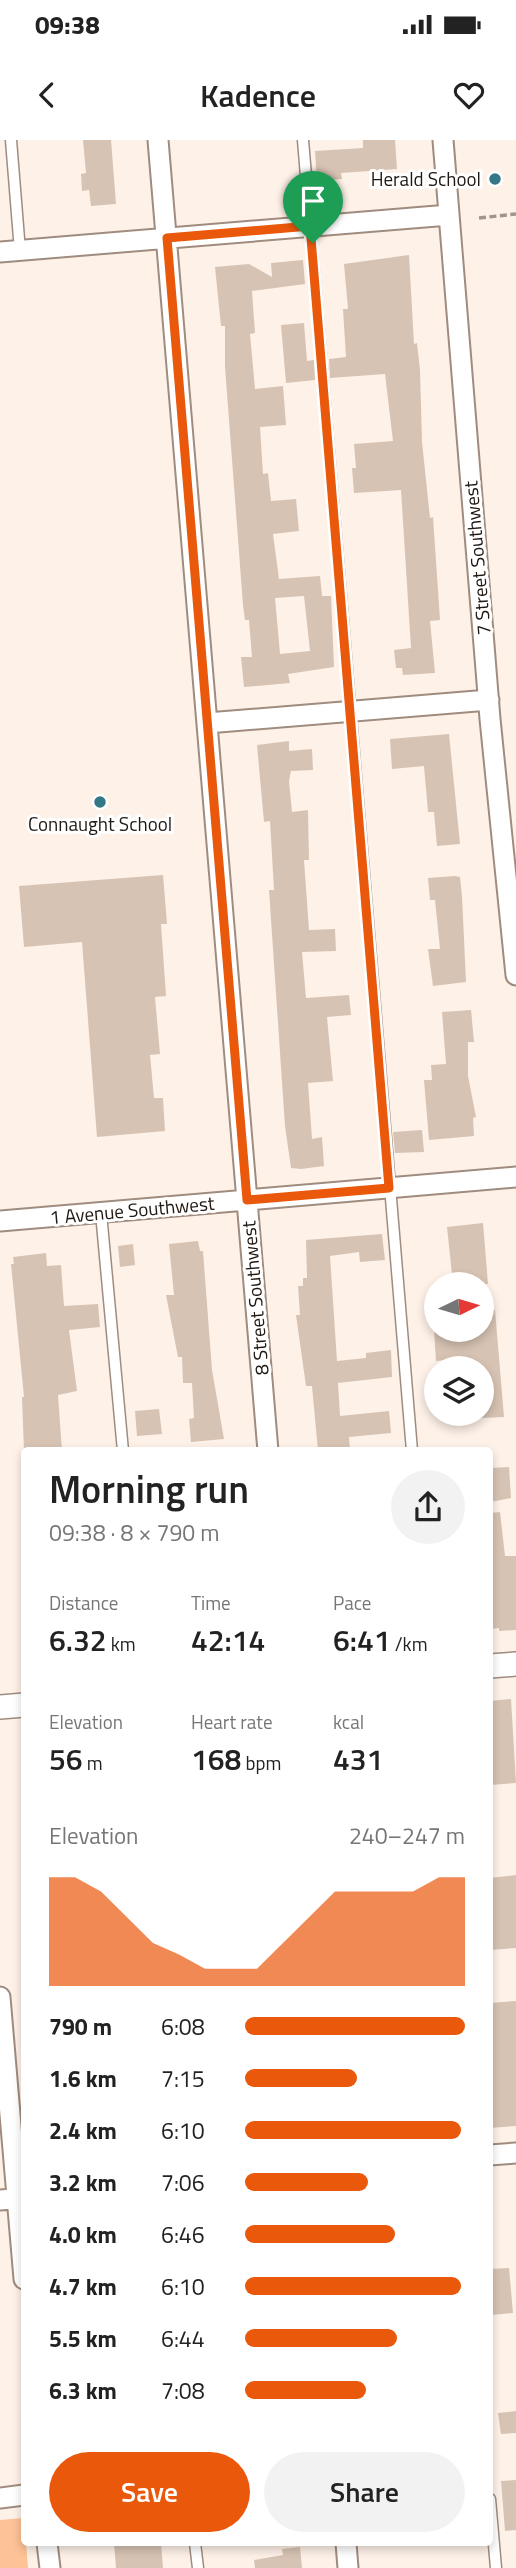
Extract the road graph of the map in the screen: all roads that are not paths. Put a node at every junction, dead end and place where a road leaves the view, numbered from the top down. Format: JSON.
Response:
{"nodes":[{"id":1,"x":11,"y":140,"type":"edge"},
{"id":2,"x":158,"y":140,"type":"edge"},
{"id":3,"x":303,"y":140,"type":"edge"},
{"id":4,"x":443,"y":140,"type":"edge"},
{"id":5,"x":449,"y":215,"type":"junction"},
{"id":6,"x":310,"y":226,"type":"junction"},
{"id":7,"x":167,"y":238,"type":"junction"},
{"id":8,"x":10,"y":251,"type":"edge"},
{"id":9,"x":489,"y":700,"type":"junction"},
{"id":10,"x":351,"y":712,"type":"junction"},
{"id":11,"x":207,"y":723,"type":"junction"},
{"id":12,"x":516,"y":975,"type":"edge"},
{"id":13,"x":516,"y":1177,"type":"edge"},
{"id":14,"x":389,"y":1188,"type":"junction"},
{"id":15,"x":247,"y":1200,"type":"junction"},
{"id":16,"x":101,"y":1213,"type":"junction"},
{"id":17,"x":0,"y":1221,"type":"edge"},
{"id":18,"x":123,"y":1447,"type":"edge"},
{"id":19,"x":268,"y":1447,"type":"edge"},
{"id":20,"x":412,"y":1447,"type":"edge"},
{"id":21,"x":516,"y":1664,"type":"edge"},
{"id":22,"x":493,"y":1666,"type":"edge"},
{"id":23,"x":21,"y":1704,"type":"edge"},
{"id":24,"x":0,"y":1707,"type":"edge"},
{"id":25,"x":0,"y":1997,"type":"edge"},
{"id":26,"x":516,"y":2153,"type":"edge"},
{"id":27,"x":493,"y":2155,"type":"edge"},
{"id":28,"x":14,"y":2199,"type":"edge"},
{"id":29,"x":21,"y":2255,"type":"edge"},
{"id":30,"x":21,"y":2495,"type":"edge"},
{"id":31,"x":0,"y":2497,"type":"edge"},
{"id":32,"x":493,"y":2534,"type":"edge"},
{"id":33,"x":47,"y":2546,"type":"edge"},
{"id":34,"x":195,"y":2546,"type":"edge"},
{"id":35,"x":346,"y":2546,"type":"edge"},
{"id":36,"x":50,"y":2568,"type":"edge"},
{"id":37,"x":198,"y":2568,"type":"edge"},
{"id":38,"x":348,"y":2568,"type":"edge"},
{"id":39,"x":496,"y":2568,"type":"edge"}],
"edges":[{"from":1,"to":8,"type":"lane"},
{"from":2,"to":7,"type":"street","name":"8 Street Southwest"},
{"from":3,"to":6,"type":"lane"},
{"from":4,"to":5,"type":"street","name":"7 Street Southwest"},
{"from":5,"to":6,"type":"street"},
{"from":5,"to":9,"type":"street","name":"7 Street Southwest"},
{"from":6,"to":7,"type":"street"},
{"from":6,"to":10,"type":"lane"},
{"from":7,"to":8,"type":"street"},
{"from":7,"to":11,"type":"street","name":"8 Street Southwest"},
{"from":9,"to":10,"type":"street"},
{"from":9,"to":12,"type":"street","name":"7 Street Southwest"},
{"from":10,"to":11,"type":"street"},
{"from":10,"to":14,"type":"lane"},
{"from":11,"to":15,"type":"street","name":"8 Street Southwest"},
{"from":13,"to":14,"type":"street","name":"1 Avenue Southwest"},
{"from":14,"to":15,"type":"street","name":"1 Avenue Southwest"},
{"from":14,"to":20,"type":"lane"},
{"from":15,"to":16,"type":"street","name":"1 Avenue Southwest"},
{"from":15,"to":19,"type":"street","name":"8 Street Southwest"},
{"from":16,"to":17,"type":"street","name":"1 Avenue Southwest"},
{"from":16,"to":18,"type":"lane"},
{"from":21,"to":22,"type":"street"},
{"from":23,"to":24,"type":"street"},
{"from":25,"to":28,"type":"street"},
{"from":26,"to":27,"type":"street"},
{"from":28,"to":29,"type":"street"},
{"from":30,"to":31,"type":"street"},
{"from":32,"to":39,"type":"lane"},
{"from":33,"to":36,"type":"street"},
{"from":34,"to":37,"type":"lane"},
{"from":35,"to":38,"type":"street"}]}
